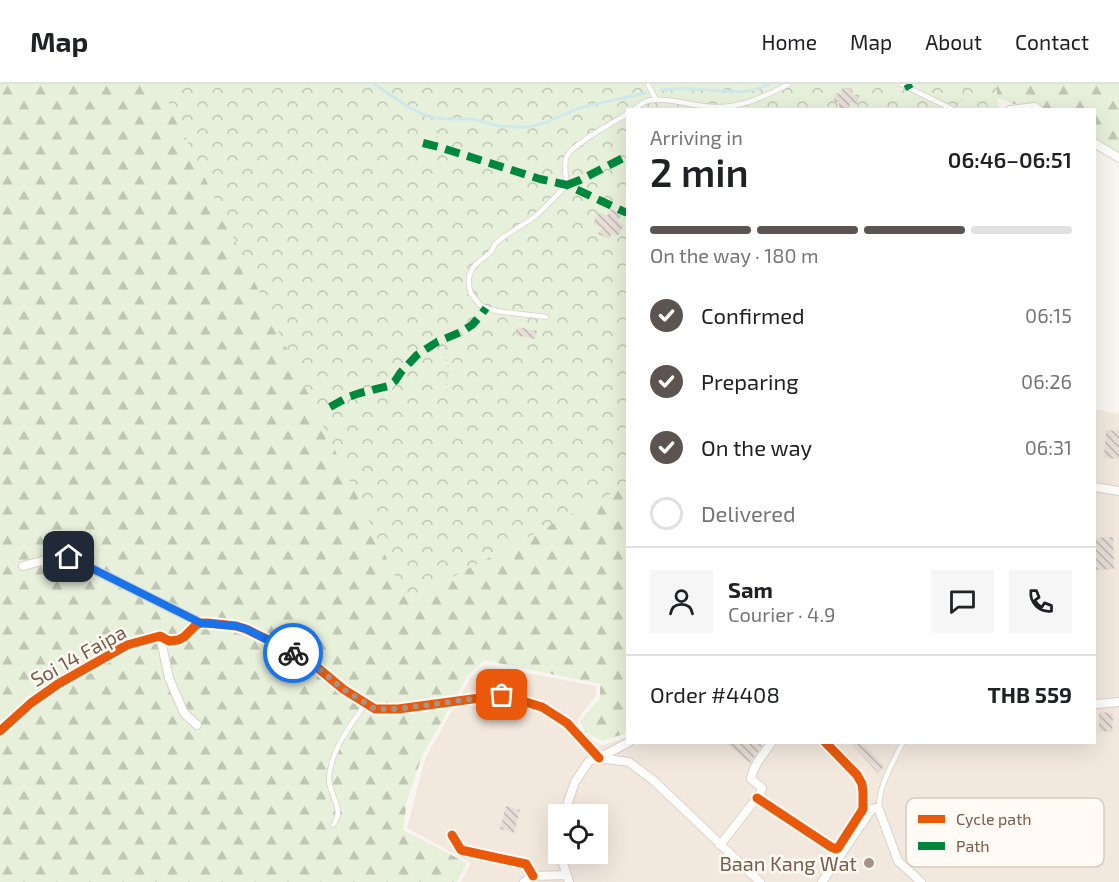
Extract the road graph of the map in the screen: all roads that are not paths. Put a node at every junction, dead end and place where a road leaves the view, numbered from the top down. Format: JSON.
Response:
{"nodes":[{"id":1,"x":648,"y":84,"type":"edge"},
{"id":2,"x":789,"y":84,"type":"edge"},
{"id":3,"x":901,"y":84,"type":"edge"},
{"id":4,"x":656,"y":100,"type":"junction"},
{"id":5,"x":637,"y":108,"type":"edge"},
{"id":6,"x":951,"y":108,"type":"edge"},
{"id":7,"x":626,"y":115,"type":"edge"},
{"id":8,"x":1096,"y":144,"type":"edge"},
{"id":9,"x":1119,"y":158,"type":"edge"},
{"id":10,"x":546,"y":317,"type":"dead end"},
{"id":11,"x":1096,"y":487,"type":"edge"},
{"id":12,"x":1119,"y":491,"type":"edge"},
{"id":13,"x":23,"y":566,"type":"dead end"},
{"id":14,"x":201,"y":623,"type":"junction"},
{"id":15,"x":160,"y":636,"type":"junction"},
{"id":16,"x":1119,"y":702,"type":"edge"},
{"id":17,"x":366,"y":703,"type":"junction"},
{"id":18,"x":1096,"y":704,"type":"edge"},
{"id":19,"x":197,"y":725,"type":"dead end"},
{"id":20,"x":0,"y":731,"type":"edge"},
{"id":21,"x":626,"y":744,"type":"edge"},
{"id":22,"x":771,"y":744,"type":"edge"},
{"id":23,"x":827,"y":744,"type":"edge"},
{"id":24,"x":902,"y":744,"type":"edge"},
{"id":25,"x":599,"y":758,"type":"junction"},
{"id":26,"x":757,"y":798,"type":"junction"},
{"id":27,"x":567,"y":804,"type":"edge"},
{"id":28,"x":879,"y":810,"type":"junction"},
{"id":29,"x":333,"y":825,"type":"dead end"},
{"id":30,"x":452,"y":835,"type":"dead end"},
{"id":31,"x":720,"y":845,"type":"junction"},
{"id":32,"x":563,"y":864,"type":"edge"},
{"id":33,"x":533,"y":876,"type":"junction"},
{"id":34,"x":568,"y":879,"type":"edge"},
{"id":35,"x":524,"y":882,"type":"edge"},
{"id":36,"x":760,"y":882,"type":"edge"},
{"id":37,"x":822,"y":882,"type":"edge"},
{"id":38,"x":921,"y":882,"type":"edge"}],
"edges":[{"from":1,"to":4,"type":"lane"},
{"from":2,"to":4,"type":"lane"},
{"from":3,"to":6,"type":"lane"},
{"from":4,"to":5,"type":"lane"},
{"from":7,"to":10,"type":"lane"},
{"from":8,"to":9,"type":"street"},
{"from":11,"to":12,"type":"street"},
{"from":13,"to":14,"type":"street"},
{"from":14,"to":15,"type":"street","name":"Soi 14 Faipa"},
{"from":14,"to":17,"type":"street"},
{"from":15,"to":19,"type":"street"},
{"from":15,"to":20,"type":"street","name":"Soi 14 Faipa"},
{"from":16,"to":18,"type":"street"},
{"from":17,"to":25,"type":"street"},
{"from":17,"to":29,"type":"lane"},
{"from":21,"to":25,"type":"street"},
{"from":22,"to":26,"type":"street"},
{"from":23,"to":26,"type":"street"},
{"from":24,"to":28,"type":"lane"},
{"from":25,"to":27,"type":"street"},
{"from":25,"to":31,"type":"street"},
{"from":26,"to":31,"type":"street"},
{"from":28,"to":37,"type":"street"},
{"from":28,"to":38,"type":"street"},
{"from":30,"to":33,"type":"street"},
{"from":31,"to":36,"type":"street"},
{"from":32,"to":34,"type":"street"},
{"from":33,"to":34,"type":"street"},
{"from":33,"to":35,"type":"street"}]}
